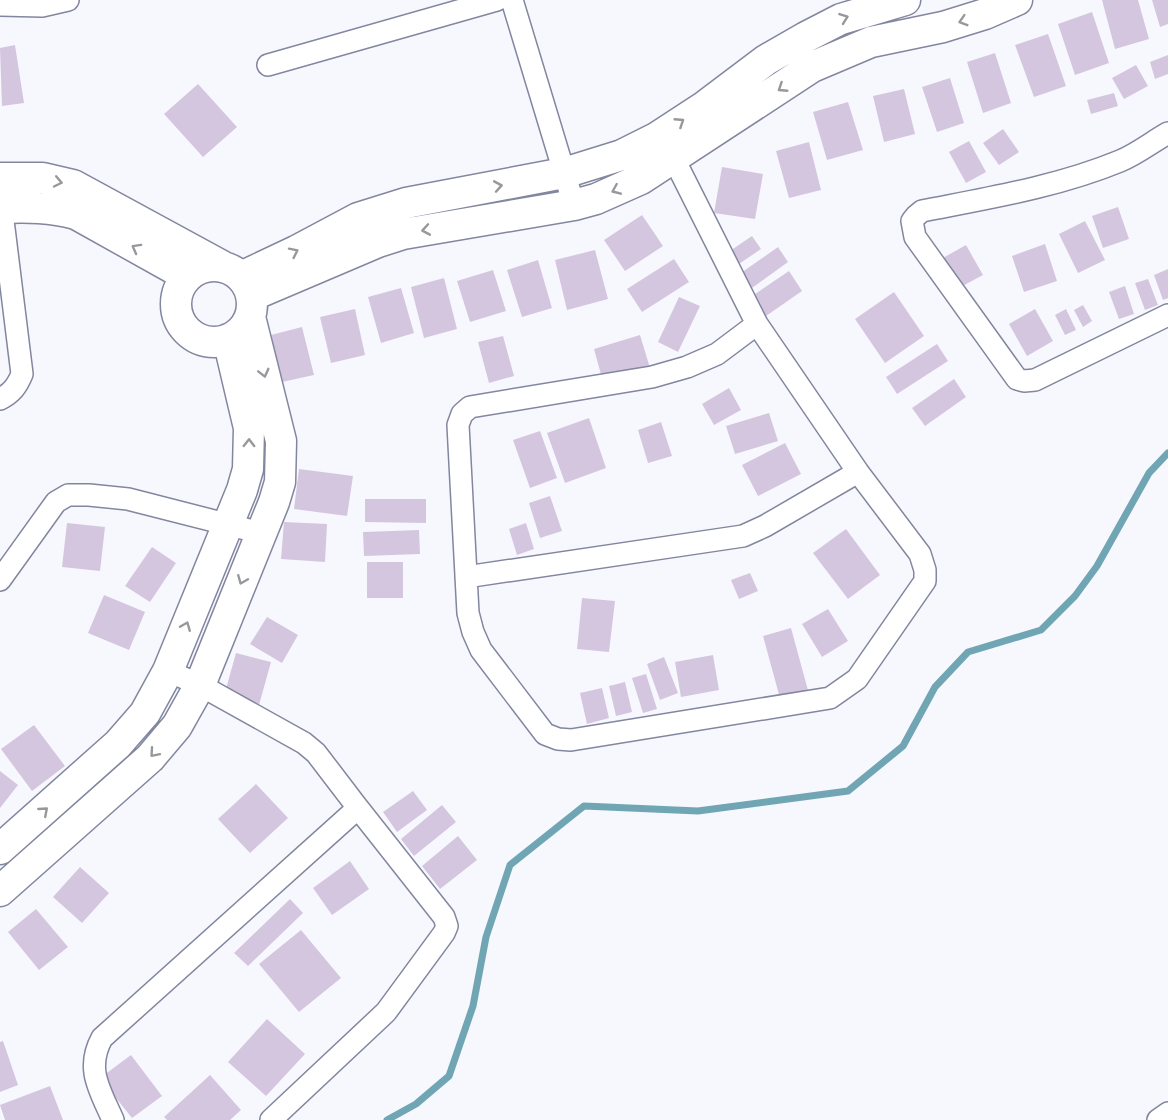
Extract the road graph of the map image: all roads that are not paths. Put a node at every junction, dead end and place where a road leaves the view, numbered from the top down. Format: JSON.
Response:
{"nodes":[{"id":1,"x":68,"y":0,"type":"edge"},
{"id":2,"x":497,"y":0,"type":"edge"},
{"id":3,"x":512,"y":0,"type":"edge"},
{"id":4,"x":904,"y":0,"type":"edge"},
{"id":5,"x":1017,"y":0,"type":"edge"},
{"id":6,"x":0,"y":5,"type":"edge"},
{"id":7,"x":268,"y":65,"type":"dead end"},
{"id":8,"x":1168,"y":133,"type":"edge"},
{"id":9,"x":674,"y":159,"type":"junction"},
{"id":10,"x":564,"y":173,"type":"junction"},
{"id":11,"x":0,"y":178,"type":"edge"},
{"id":12,"x":0,"y":203,"type":"edge"},
{"id":13,"x":574,"y":205,"type":"junction"},
{"id":14,"x":187,"y":276,"type":"junction"},
{"id":15,"x":241,"y":289,"type":"junction"},
{"id":16,"x":1168,"y":315,"type":"edge"},
{"id":17,"x":758,"y":324,"type":"junction"},
{"id":18,"x":228,"y":339,"type":"junction"},
{"id":19,"x":0,"y":399,"type":"edge"},
{"id":20,"x":858,"y":472,"type":"junction"},
{"id":21,"x":228,"y":525,"type":"junction"},
{"id":22,"x":261,"y":533,"type":"junction"},
{"id":23,"x":466,"y":577,"type":"junction"},
{"id":24,"x":0,"y":580,"type":"edge"},
{"id":25,"x":168,"y":671,"type":"junction"},
{"id":26,"x":200,"y":684,"type":"junction"},
{"id":27,"x":358,"y":808,"type":"junction"},
{"id":28,"x":0,"y":849,"type":"edge"},
{"id":29,"x":0,"y":891,"type":"edge"},
{"id":30,"x":1168,"y":1113,"type":"edge"},
{"id":31,"x":113,"y":1120,"type":"edge"},
{"id":32,"x":271,"y":1120,"type":"edge"},
{"id":33,"x":1158,"y":1120,"type":"edge"}],
"edges":[{"from":1,"to":6,"type":"street"},
{"from":2,"to":7,"type":"street"},
{"from":3,"to":10,"type":"street"},
{"from":10,"to":4,"type":"street","one_way":true},
{"from":5,"to":9,"type":"street","one_way":true},
{"from":8,"to":16,"type":"street"},
{"from":9,"to":13,"type":"street","one_way":true},
{"from":9,"to":17,"type":"street"},
{"from":10,"to":13,"type":"street"},
{"from":15,"to":10,"type":"street","one_way":true},
{"from":11,"to":15,"type":"street","one_way":true},
{"from":14,"to":12,"type":"street","one_way":true},
{"from":12,"to":19,"type":"street"},
{"from":13,"to":15,"type":"street","one_way":true},
{"from":14,"to":15,"type":"street"},
{"from":14,"to":18,"type":"street"},
{"from":15,"to":18,"type":"street"},
{"from":15,"to":22,"type":"street","one_way":true},
{"from":17,"to":20,"type":"street"},
{"from":17,"to":23,"type":"street"},
{"from":21,"to":18,"type":"street","one_way":true},
{"from":20,"to":23,"type":"street"},
{"from":20,"to":23,"type":"street"},
{"from":21,"to":22,"type":"street"},
{"from":21,"to":24,"type":"street"},
{"from":25,"to":21,"type":"street","one_way":true},
{"from":22,"to":26,"type":"street","one_way":true},
{"from":25,"to":26,"type":"street"},
{"from":28,"to":25,"type":"street","one_way":true},
{"from":26,"to":27,"type":"street"},
{"from":26,"to":29,"type":"street","one_way":true},
{"from":27,"to":31,"type":"street"},
{"from":27,"to":32,"type":"street"},
{"from":30,"to":33,"type":"street"}]}
